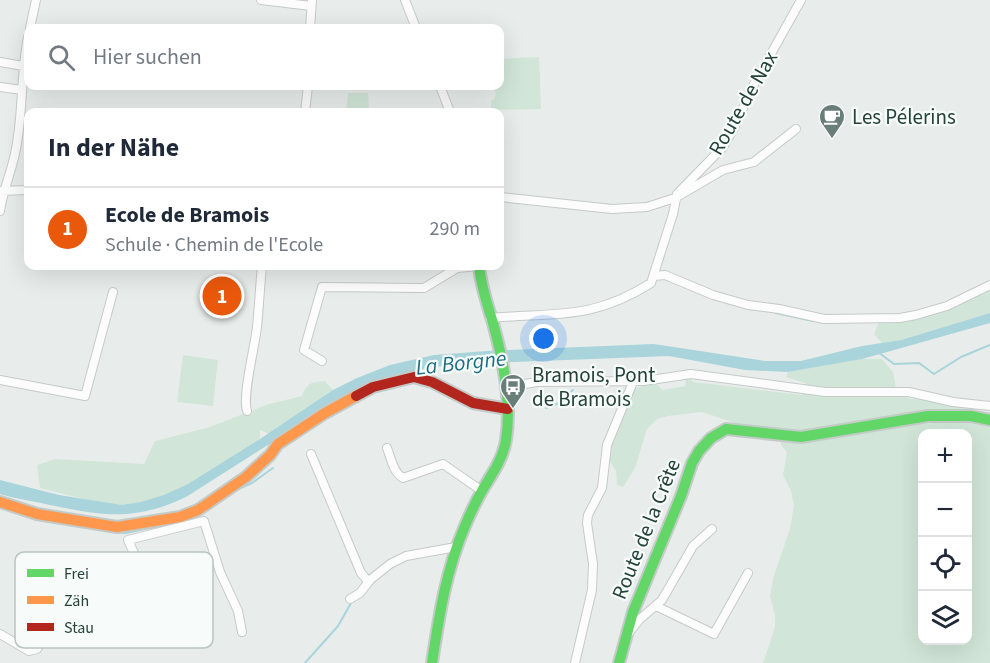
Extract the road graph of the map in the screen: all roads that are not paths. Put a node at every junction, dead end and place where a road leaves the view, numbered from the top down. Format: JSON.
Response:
{"nodes":[{"id":1,"x":36,"y":0,"type":"edge"},
{"id":2,"x":261,"y":0,"type":"edge"},
{"id":3,"x":405,"y":0,"type":"edge"},
{"id":4,"x":801,"y":0,"type":"edge"},
{"id":5,"x":311,"y":3,"type":"edge"},
{"id":6,"x":31,"y":24,"type":"edge"},
{"id":7,"x":310,"y":24,"type":"edge"},
{"id":8,"x":414,"y":24,"type":"edge"},
{"id":9,"x":24,"y":60,"type":"edge"},
{"id":10,"x":0,"y":62,"type":"edge"},
{"id":11,"x":23,"y":66,"type":"junction"},
{"id":12,"x":0,"y":87,"type":"edge"},
{"id":13,"x":22,"y":90,"type":"junction"},
{"id":14,"x":308,"y":90,"type":"edge"},
{"id":15,"x":442,"y":90,"type":"edge"},
{"id":16,"x":305,"y":108,"type":"edge"},
{"id":17,"x":448,"y":108,"type":"edge"},
{"id":18,"x":796,"y":129,"type":"dead end"},
{"id":19,"x":24,"y":190,"type":"edge"},
{"id":20,"x":2,"y":191,"type":"edge"},
{"id":21,"x":504,"y":197,"type":"edge"},
{"id":22,"x":675,"y":198,"type":"junction"},
{"id":23,"x":0,"y":211,"type":"edge"},
{"id":24,"x":262,"y":270,"type":"edge"},
{"id":25,"x":452,"y":270,"type":"edge"},
{"id":26,"x":480,"y":270,"type":"edge"},
{"id":27,"x":654,"y":276,"type":"junction"},
{"id":28,"x":990,"y":285,"type":"edge"},
{"id":29,"x":113,"y":292,"type":"dead end"},
{"id":30,"x":490,"y":318,"type":"junction"},
{"id":31,"x":322,"y":361,"type":"dead end"},
{"id":32,"x":0,"y":380,"type":"edge"},
{"id":33,"x":633,"y":382,"type":"junction"},
{"id":34,"x":506,"y":387,"type":"junction"},
{"id":35,"x":990,"y":406,"type":"edge"},
{"id":36,"x":508,"y":410,"type":"junction"},
{"id":37,"x":247,"y":411,"type":"dead end"},
{"id":38,"x":990,"y":420,"type":"edge"},
{"id":39,"x":387,"y":448,"type":"dead end"},
{"id":40,"x":311,"y":454,"type":"dead end"},
{"id":41,"x":482,"y":491,"type":"junction"},
{"id":42,"x":0,"y":502,"type":"edge"},
{"id":43,"x":712,"y":528,"type":"dead end"},
{"id":44,"x":456,"y":548,"type":"junction"},
{"id":45,"x":133,"y":552,"type":"edge"},
{"id":46,"x":748,"y":573,"type":"dead end"},
{"id":47,"x":368,"y":581,"type":"junction"},
{"id":48,"x":350,"y":599,"type":"dead end"},
{"id":49,"x":656,"y":606,"type":"junction"},
{"id":50,"x":242,"y":632,"type":"dead end"},
{"id":51,"x":0,"y":634,"type":"edge"},
{"id":52,"x":626,"y":636,"type":"junction"},
{"id":53,"x":15,"y":643,"type":"edge"},
{"id":54,"x":24,"y":648,"type":"edge"},
{"id":55,"x":38,"y":648,"type":"edge"},
{"id":56,"x":432,"y":663,"type":"edge"},
{"id":57,"x":575,"y":663,"type":"edge"},
{"id":58,"x":619,"y":663,"type":"edge"}],
"edges":[{"from":1,"to":6,"type":"street"},
{"from":2,"to":5,"type":"street"},
{"from":3,"to":8,"type":"street"},
{"from":4,"to":22,"type":"street","name":"Route de Nax"},
{"from":5,"to":7,"type":"street"},
{"from":9,"to":11,"type":"street"},
{"from":10,"to":11,"type":"street"},
{"from":11,"to":13,"type":"street"},
{"from":12,"to":13,"type":"street"},
{"from":13,"to":20,"type":"street"},
{"from":14,"to":16,"type":"street"},
{"from":15,"to":17,"type":"street"},
{"from":18,"to":22,"type":"street"},
{"from":19,"to":20,"type":"street"},
{"from":20,"to":23,"type":"street"},
{"from":21,"to":22,"type":"street"},
{"from":22,"to":27,"type":"street"},
{"from":24,"to":37,"type":"street"},
{"from":25,"to":31,"type":"street"},
{"from":26,"to":30,"type":"street"},
{"from":27,"to":28,"type":"street"},
{"from":27,"to":30,"type":"street"},
{"from":29,"to":32,"type":"street"},
{"from":30,"to":34,"type":"street"},
{"from":33,"to":34,"type":"street"},
{"from":33,"to":35,"type":"street"},
{"from":33,"to":57,"type":"street"},
{"from":34,"to":36,"type":"street"},
{"from":36,"to":41,"type":"street"},
{"from":36,"to":42,"type":"street"},
{"from":38,"to":52,"type":"street","name":"Route de la Crête"},
{"from":39,"to":41,"type":"street"},
{"from":40,"to":47,"type":"street"},
{"from":41,"to":44,"type":"street"},
{"from":43,"to":49,"type":"street","name":"Route de la Crête"},
{"from":44,"to":47,"type":"street"},
{"from":44,"to":56,"type":"street"},
{"from":45,"to":50,"type":"street"},
{"from":46,"to":49,"type":"street","name":"Route de la Crête"},
{"from":47,"to":48,"type":"street"},
{"from":49,"to":52,"type":"street","name":"Route de la Crête"},
{"from":51,"to":53,"type":"street"},
{"from":52,"to":58,"type":"street","name":"Route de la Crête"},
{"from":54,"to":55,"type":"street"}]}
